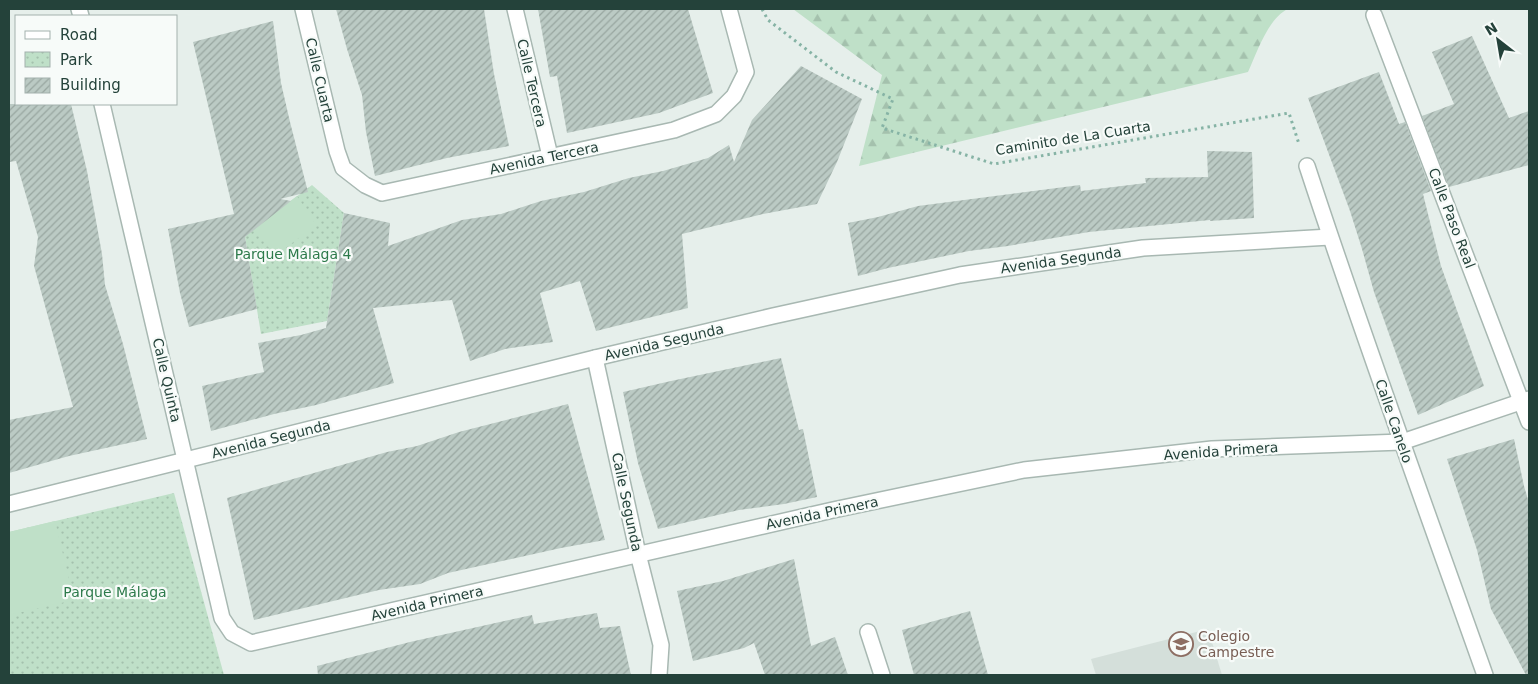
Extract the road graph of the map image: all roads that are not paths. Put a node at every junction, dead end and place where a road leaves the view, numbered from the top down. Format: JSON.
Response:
{"nodes":[{"id":1,"x":303,"y":9,"type":"edge"},
{"id":2,"x":515,"y":9,"type":"edge"},
{"id":3,"x":729,"y":9,"type":"edge"},
{"id":4,"x":1374,"y":15,"type":"dead end"},
{"id":5,"x":102,"y":105,"type":"edge"},
{"id":6,"x":337,"y":151,"type":"joint"},
{"id":7,"x":550,"y":156,"type":"junction"},
{"id":8,"x":1307,"y":166,"type":"road end"},
{"id":9,"x":1330,"y":237,"type":"junction"},
{"id":10,"x":595,"y":358,"type":"junction"},
{"id":11,"x":1525,"y":400,"type":"edge"},
{"id":12,"x":1529,"y":422,"type":"edge"},
{"id":13,"x":1402,"y":442,"type":"junction"},
{"id":14,"x":186,"y":460,"type":"junction"},
{"id":15,"x":9,"y":504,"type":"edge"},
{"id":16,"x":638,"y":554,"type":"junction"},
{"id":17,"x":868,"y":632,"type":"dead end"},
{"id":18,"x":251,"y":644,"type":"joint"},
{"id":19,"x":659,"y":675,"type":"edge"},
{"id":20,"x":882,"y":675,"type":"edge"},
{"id":21,"x":1485,"y":675,"type":"edge"}],
"edges":[{"from":1,"to":6,"type":"street","name":"Calle Cuarta"},
{"from":2,"to":7,"type":"street","name":"Calle Tercera"},
{"from":3,"to":7,"type":"street","name":"Avenida Tercera"},
{"from":4,"to":11,"type":"street","name":"Calle Paso Real"},
{"from":5,"to":14,"type":"street","name":"Calle Quinta"},
{"from":6,"to":7,"type":"street","name":"Avenida Tercera"},
{"from":8,"to":9,"type":"street","name":"Calle Canelo"},
{"from":9,"to":10,"type":"street","name":"Avenida Segunda"},
{"from":9,"to":13,"type":"street","name":"Calle Canelo"},
{"from":10,"to":14,"type":"street","name":"Avenida Segunda"},
{"from":10,"to":16,"type":"street","name":"Calle Segunda"},
{"from":11,"to":12,"type":"street","name":"Calle Paso Real"},
{"from":11,"to":13,"type":"street","name":"Avenida Primera"},
{"from":13,"to":16,"type":"street","name":"Avenida Primera"},
{"from":13,"to":21,"type":"street","name":"Calle Canelo"},
{"from":14,"to":15,"type":"street","name":"Avenida Segunda"},
{"from":14,"to":18,"type":"street","name":"Calle Quinta"},
{"from":16,"to":18,"type":"street","name":"Avenida Primera"},
{"from":16,"to":19,"type":"street","name":"Calle Segunda"},
{"from":17,"to":20,"type":"street"}]}
